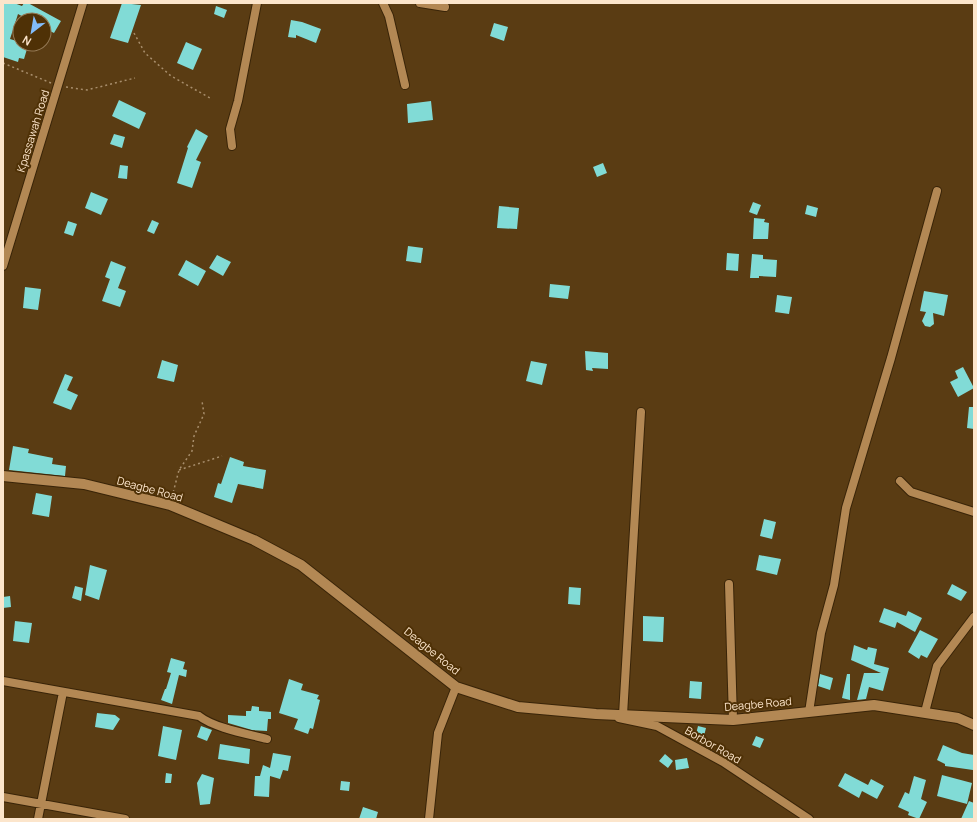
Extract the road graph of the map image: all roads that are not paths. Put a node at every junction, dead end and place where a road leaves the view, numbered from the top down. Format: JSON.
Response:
{"nodes":[{"id":1,"x":83,"y":3,"type":"edge"},
{"id":2,"x":257,"y":3,"type":"edge"},
{"id":3,"x":383,"y":3,"type":"edge"},
{"id":4,"x":420,"y":3,"type":"edge"},
{"id":5,"x":445,"y":7,"type":"dead end"},
{"id":6,"x":405,"y":85,"type":"dead end"},
{"id":7,"x":232,"y":146,"type":"dead end"},
{"id":8,"x":937,"y":191,"type":"dead end"},
{"id":9,"x":3,"y":266,"type":"edge"},
{"id":10,"x":641,"y":412,"type":"dead end"},
{"id":11,"x":3,"y":476,"type":"edge"},
{"id":12,"x":900,"y":481,"type":"dead end"},
{"id":13,"x":974,"y":512,"type":"edge"},
{"id":14,"x":729,"y":584,"type":"dead end"},
{"id":15,"x":974,"y":617,"type":"edge"},
{"id":16,"x":3,"y":682,"type":"edge"},
{"id":17,"x":456,"y":686,"type":"junction"},
{"id":18,"x":63,"y":692,"type":"junction"},
{"id":19,"x":809,"y":712,"type":"junction"},
{"id":20,"x":925,"y":712,"type":"junction"},
{"id":21,"x":596,"y":714,"type":"junction"},
{"id":22,"x":623,"y":715,"type":"junction"},
{"id":23,"x":733,"y":720,"type":"junction"},
{"id":24,"x":974,"y":725,"type":"edge"},
{"id":25,"x":268,"y":739,"type":"dead end"},
{"id":26,"x":3,"y":797,"type":"edge"},
{"id":27,"x":41,"y":803,"type":"junction"},
{"id":28,"x":38,"y":819,"type":"edge"},
{"id":29,"x":125,"y":819,"type":"edge"},
{"id":30,"x":429,"y":819,"type":"edge"},
{"id":31,"x":809,"y":819,"type":"edge"}],
"edges":[{"from":1,"to":9,"type":"street","name":"Kpassawah Road"},
{"from":2,"to":7,"type":"street"},
{"from":3,"to":6,"type":"street"},
{"from":4,"to":5,"type":"street"},
{"from":8,"to":19,"type":"street"},
{"from":10,"to":22,"type":"street"},
{"from":11,"to":17,"type":"street","name":"Deagbe Road"},
{"from":12,"to":13,"type":"street"},
{"from":14,"to":23,"type":"street"},
{"from":15,"to":20,"type":"street"},
{"from":16,"to":18,"type":"street"},
{"from":17,"to":21,"type":"street","name":"Deagbe Road"},
{"from":17,"to":30,"type":"street"},
{"from":18,"to":25,"type":"street"},
{"from":18,"to":27,"type":"street"},
{"from":19,"to":20,"type":"street","name":"Deagbe Road"},
{"from":19,"to":23,"type":"street","name":"Deagbe Road"},
{"from":20,"to":24,"type":"street","name":"Deagbe Road"},
{"from":21,"to":22,"type":"street","name":"Deagbe Road"},
{"from":21,"to":31,"type":"street","name":"Borbor Road"},
{"from":22,"to":23,"type":"street","name":"Deagbe Road"},
{"from":26,"to":27,"type":"street"},
{"from":27,"to":28,"type":"street"},
{"from":27,"to":29,"type":"street"}]}
